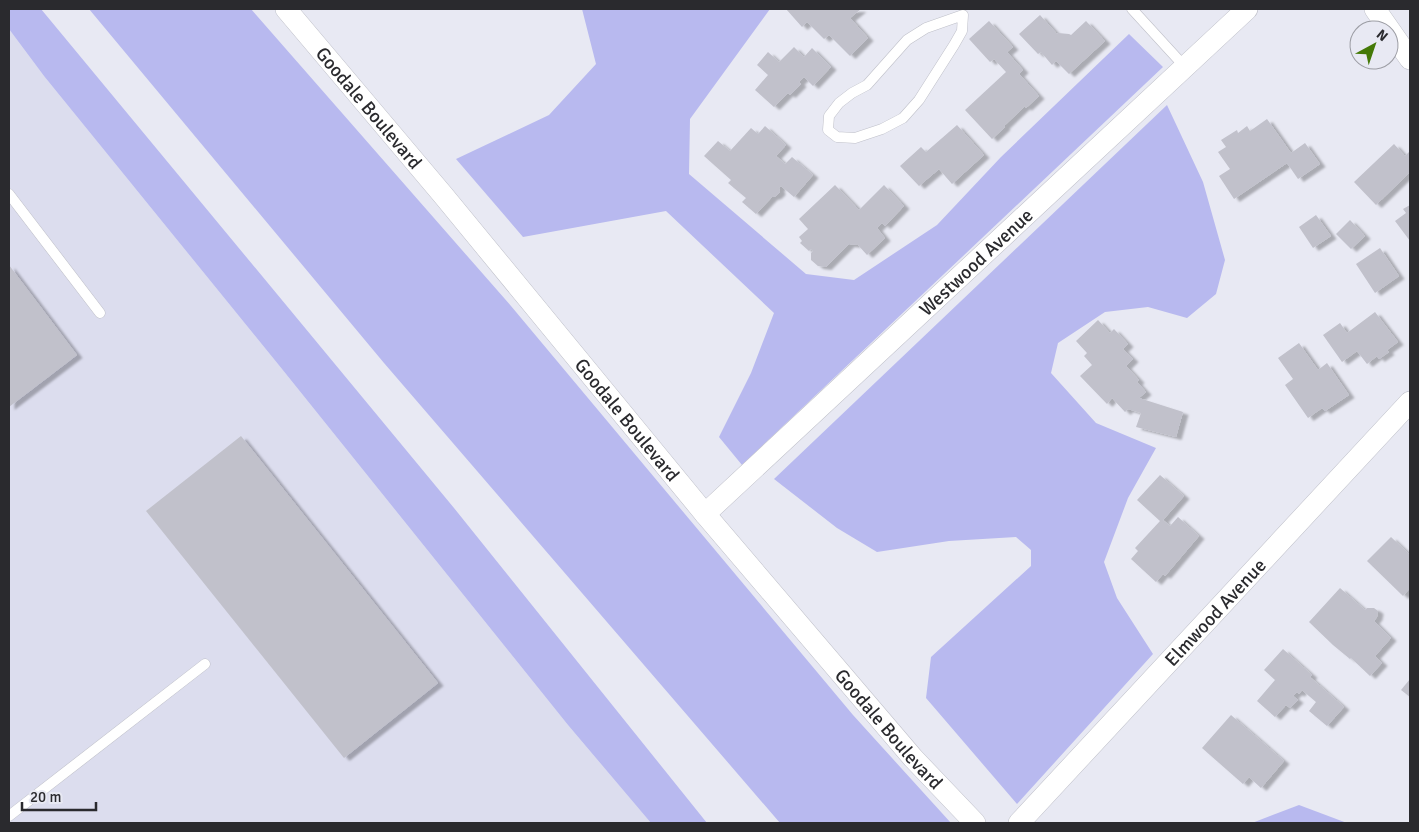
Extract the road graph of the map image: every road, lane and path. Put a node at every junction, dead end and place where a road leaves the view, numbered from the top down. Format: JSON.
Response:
{"nodes":[{"id":1,"x":286,"y":9,"type":"edge"},
{"id":2,"x":1132,"y":9,"type":"edge"},
{"id":3,"x":1247,"y":9,"type":"edge"},
{"id":4,"x":1375,"y":9,"type":"edge"},
{"id":5,"x":966,"y":12,"type":"edge"},
{"id":6,"x":1410,"y":59,"type":"edge"},
{"id":7,"x":1185,"y":67,"type":"junction"},
{"id":8,"x":9,"y":194,"type":"edge"},
{"id":9,"x":100,"y":313,"type":"dead end"},
{"id":10,"x":1410,"y":402,"type":"edge"},
{"id":11,"x":705,"y":514,"type":"junction"},
{"id":12,"x":205,"y":664,"type":"dead end"},
{"id":13,"x":9,"y":816,"type":"edge"},
{"id":14,"x":975,"y":823,"type":"edge"},
{"id":15,"x":1019,"y":823,"type":"edge"}],
"edges":[{"from":1,"to":11,"type":"street","name":"Goodale Boulevard"},
{"from":2,"to":7,"type":"lane"},
{"from":3,"to":7,"type":"street","name":"Westwood Avenue"},
{"from":4,"to":6,"type":"street"},
{"from":5,"to":5,"type":"lane"},
{"from":7,"to":11,"type":"street","name":"Westwood Avenue"},
{"from":8,"to":9,"type":"lane"},
{"from":10,"to":15,"type":"street","name":"Elmwood Avenue"},
{"from":11,"to":14,"type":"street","name":"Goodale Boulevard"},
{"from":12,"to":13,"type":"lane"}]}
